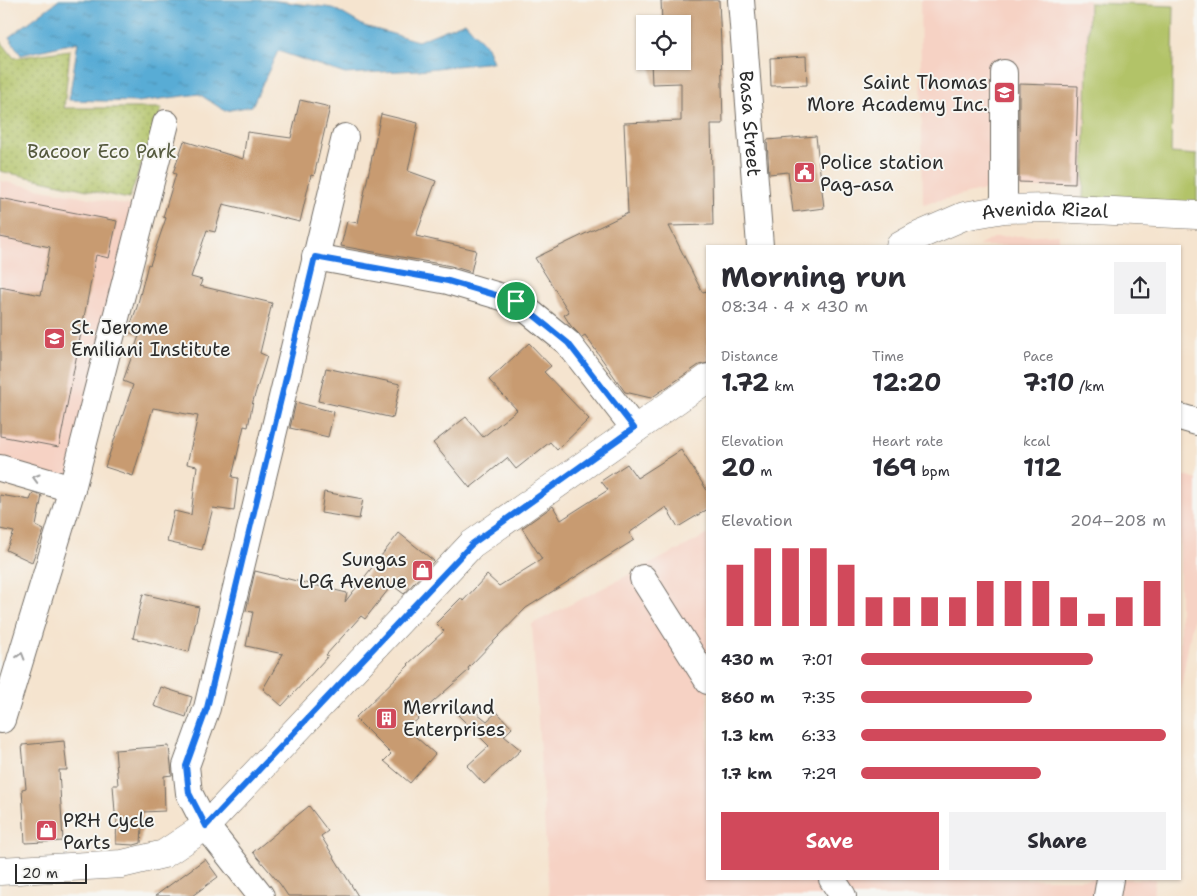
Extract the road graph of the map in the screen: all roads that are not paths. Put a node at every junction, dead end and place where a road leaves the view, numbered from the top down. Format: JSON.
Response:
{"nodes":[{"id":1,"x":741,"y":0,"type":"edge"},
{"id":2,"x":1004,"y":73,"type":"dead end"},
{"id":3,"x":166,"y":123,"type":"dead end"},
{"id":4,"x":345,"y":137,"type":"dead end"},
{"id":5,"x":1004,"y":209,"type":"junction"},
{"id":6,"x":1197,"y":215,"type":"edge"},
{"id":7,"x":914,"y":243,"type":"edge"},
{"id":8,"x":760,"y":245,"type":"edge"},
{"id":9,"x":315,"y":257,"type":"junction"},
{"id":10,"x":706,"y":379,"type":"edge"},
{"id":11,"x":1181,"y":417,"type":"edge"},
{"id":12,"x":1197,"y":422,"type":"edge"},
{"id":13,"x":634,"y":428,"type":"junction"},
{"id":14,"x":0,"y":468,"type":"edge"},
{"id":15,"x":72,"y":489,"type":"junction"},
{"id":16,"x":643,"y":578,"type":"dead end"},
{"id":17,"x":706,"y":678,"type":"edge"},
{"id":18,"x":0,"y":720,"type":"edge"},
{"id":19,"x":206,"y":826,"type":"junction"},
{"id":20,"x":0,"y":871,"type":"edge"},
{"id":21,"x":833,"y":880,"type":"edge"},
{"id":22,"x":1110,"y":880,"type":"edge"},
{"id":23,"x":260,"y":896,"type":"edge"},
{"id":24,"x":843,"y":896,"type":"edge"},
{"id":25,"x":1106,"y":896,"type":"edge"}],
"edges":[{"from":1,"to":8,"type":"street","name":"Basa Street"},
{"from":2,"to":5,"type":"street"},
{"from":3,"to":15,"type":"street"},
{"from":4,"to":9,"type":"street"},
{"from":5,"to":6,"type":"main road","name":"Avenida Rizal"},
{"from":5,"to":7,"type":"main road","name":"Avenida Rizal"},
{"from":9,"to":13,"type":"street"},
{"from":9,"to":19,"type":"street"},
{"from":10,"to":13,"type":"main road"},
{"from":11,"to":12,"type":"street"},
{"from":13,"to":19,"type":"main road"},
{"from":15,"to":14,"type":"street","one_way":true},
{"from":18,"to":15,"type":"street","one_way":true},
{"from":16,"to":17,"type":"street"},
{"from":19,"to":20,"type":"main road"},
{"from":19,"to":23,"type":"street"},
{"from":21,"to":24,"type":"street"},
{"from":22,"to":25,"type":"street"}]}
